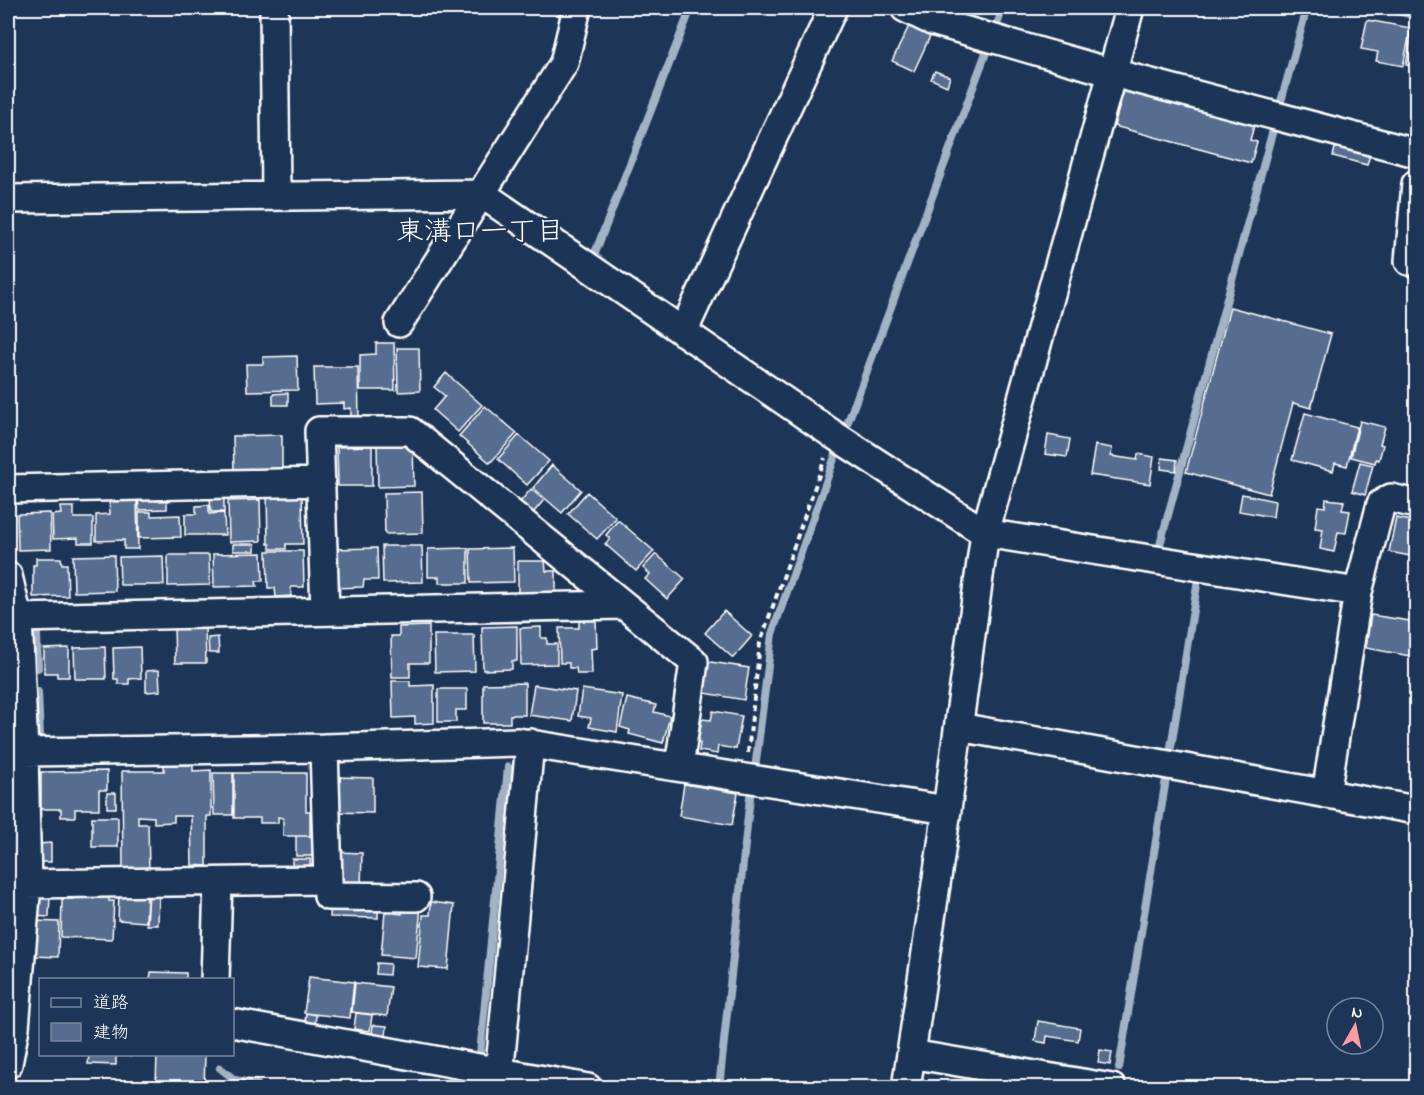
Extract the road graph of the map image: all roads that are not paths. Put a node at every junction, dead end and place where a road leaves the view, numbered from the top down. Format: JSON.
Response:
{"nodes":[{"id":1,"x":274,"y":8,"type":"edge"},
{"id":2,"x":578,"y":8,"type":"edge"},
{"id":3,"x":833,"y":8,"type":"edge"},
{"id":4,"x":905,"y":8,"type":"edge"},
{"id":5,"x":1130,"y":8,"type":"edge"},
{"id":6,"x":1113,"y":73,"type":"junction"},
{"id":7,"x":1416,"y":153,"type":"edge"},
{"id":8,"x":1416,"y":184,"type":"edge"},
{"id":9,"x":482,"y":194,"type":"junction"},
{"id":10,"x":276,"y":195,"type":"junction"},
{"id":11,"x":8,"y":199,"type":"edge"},
{"id":12,"x":1409,"y":261,"type":"dead end"},
{"id":13,"x":399,"y":323,"type":"dead end"},
{"id":14,"x":683,"y":332,"type":"junction"},
{"id":15,"x":321,"y":482,"type":"junction"},
{"id":16,"x":8,"y":489,"type":"edge"},
{"id":17,"x":1416,"y":504,"type":"edge"},
{"id":18,"x":985,"y":533,"type":"junction"},
{"id":19,"x":8,"y":576,"type":"edge"},
{"id":20,"x":1358,"y":592,"type":"junction"},
{"id":21,"x":623,"y":604,"type":"junction"},
{"id":22,"x":325,"y":611,"type":"junction"},
{"id":23,"x":18,"y":618,"type":"junction"},
{"id":24,"x":959,"y":727,"type":"junction"},
{"id":25,"x":530,"y":743,"type":"junction"},
{"id":26,"x":324,"y":748,"type":"junction"},
{"id":27,"x":16,"y":750,"type":"edge"},
{"id":28,"x":679,"y":767,"type":"junction"},
{"id":29,"x":1326,"y":794,"type":"junction"},
{"id":30,"x":947,"y":810,"type":"junction"},
{"id":31,"x":1416,"y":810,"type":"edge"},
{"id":32,"x":328,"y":880,"type":"junction"},
{"id":33,"x":218,"y":882,"type":"junction"},
{"id":34,"x":27,"y":884,"type":"junction"},
{"id":35,"x":416,"y":897,"type":"dead end"},
{"id":36,"x":214,"y":978,"type":"edge"},
{"id":37,"x":234,"y":1023,"type":"edge"},
{"id":38,"x":11,"y":1027,"type":"edge"},
{"id":39,"x":911,"y":1054,"type":"junction"},
{"id":40,"x":8,"y":1064,"type":"edge"},
{"id":41,"x":498,"y":1080,"type":"edge"},
{"id":42,"x":588,"y":1088,"type":"edge"},
{"id":43,"x":906,"y":1088,"type":"edge"},
{"id":44,"x":1112,"y":1088,"type":"edge"}],
"edges":[{"from":1,"to":10,"type":"street"},
{"from":2,"to":9,"type":"street"},
{"from":3,"to":14,"type":"street"},
{"from":4,"to":6,"type":"street"},
{"from":5,"to":6,"type":"street"},
{"from":6,"to":7,"type":"street"},
{"from":6,"to":18,"type":"street"},
{"from":8,"to":12,"type":"street"},
{"from":9,"to":10,"type":"street"},
{"from":9,"to":13,"type":"street"},
{"from":9,"to":14,"type":"street"},
{"from":10,"to":11,"type":"street"},
{"from":14,"to":18,"type":"street"},
{"from":15,"to":16,"type":"street"},
{"from":15,"to":21,"type":"street"},
{"from":15,"to":22,"type":"street"},
{"from":17,"to":20,"type":"street"},
{"from":18,"to":20,"type":"street"},
{"from":18,"to":24,"type":"street"},
{"from":19,"to":23,"type":"street"},
{"from":20,"to":29,"type":"street"},
{"from":21,"to":22,"type":"street"},
{"from":21,"to":28,"type":"street"},
{"from":22,"to":23,"type":"street"},
{"from":23,"to":27,"type":"street"},
{"from":24,"to":29,"type":"street"},
{"from":24,"to":30,"type":"street"},
{"from":25,"to":26,"type":"street"},
{"from":25,"to":28,"type":"street"},
{"from":25,"to":41,"type":"street"},
{"from":26,"to":27,"type":"street"},
{"from":26,"to":32,"type":"street"},
{"from":27,"to":34,"type":"street"},
{"from":28,"to":30,"type":"street"},
{"from":29,"to":31,"type":"street"},
{"from":30,"to":39,"type":"street"},
{"from":32,"to":33,"type":"street"},
{"from":32,"to":35,"type":"street"},
{"from":33,"to":34,"type":"street"},
{"from":33,"to":36,"type":"street"},
{"from":34,"to":38,"type":"street"},
{"from":37,"to":41,"type":"street"},
{"from":38,"to":40,"type":"street"},
{"from":39,"to":43,"type":"street"},
{"from":39,"to":44,"type":"street"},
{"from":41,"to":42,"type":"street"}]}
